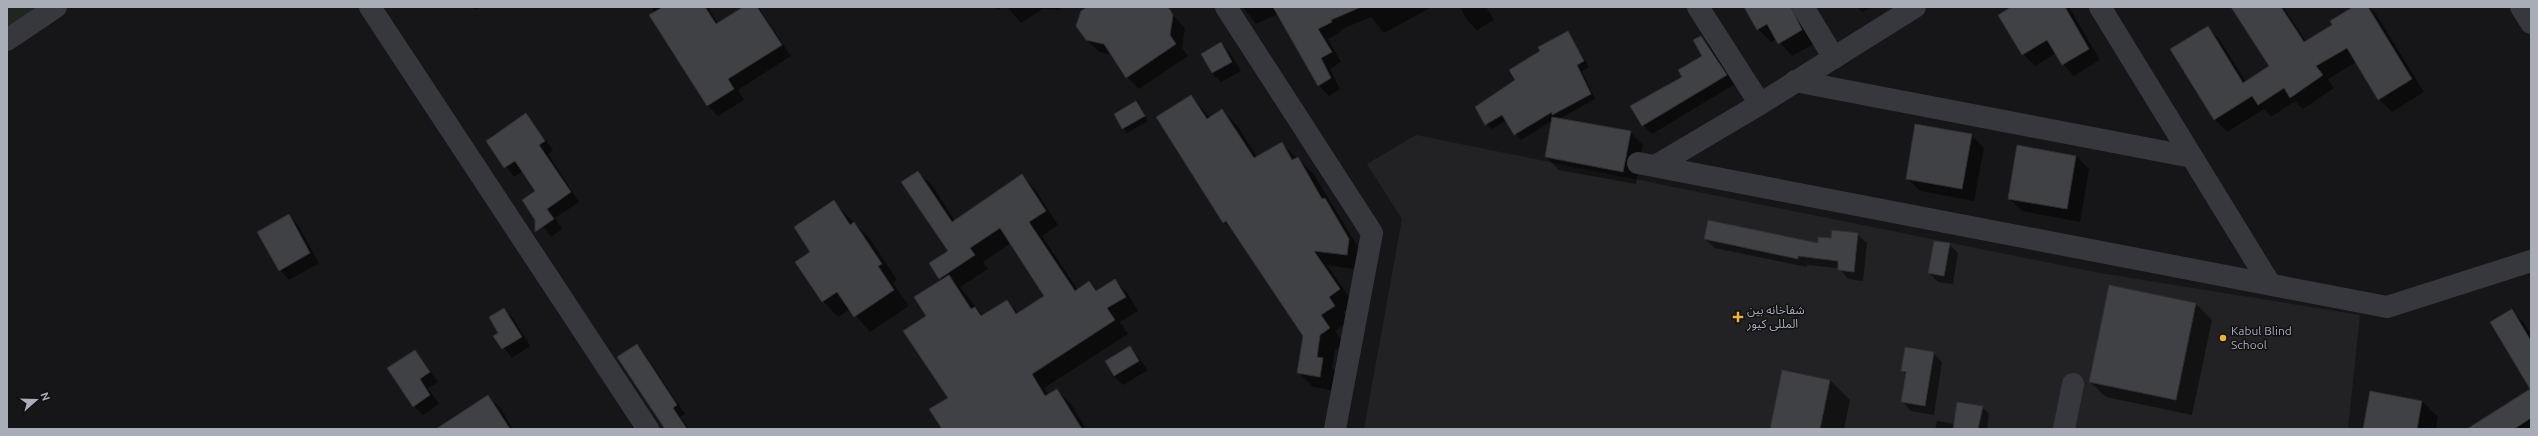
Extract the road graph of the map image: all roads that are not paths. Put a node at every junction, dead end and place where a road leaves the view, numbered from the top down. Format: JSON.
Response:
{"nodes":[{"id":1,"x":56,"y":7,"type":"edge"},
{"id":2,"x":370,"y":7,"type":"edge"},
{"id":3,"x":1226,"y":7,"type":"edge"},
{"id":4,"x":1698,"y":7,"type":"edge"},
{"id":5,"x":1803,"y":7,"type":"edge"},
{"id":6,"x":2100,"y":7,"type":"edge"},
{"id":7,"x":1907,"y":9,"type":"edge"},
{"id":8,"x":7,"y":40,"type":"edge"},
{"id":9,"x":1834,"y":58,"type":"junction"},
{"id":10,"x":1795,"y":82,"type":"junction"},
{"id":11,"x":1760,"y":104,"type":"junction"},
{"id":12,"x":2192,"y":157,"type":"junction"},
{"id":13,"x":2531,"y":261,"type":"edge"},
{"id":14,"x":2270,"y":284,"type":"junction"},
{"id":15,"x":2073,"y":384,"type":"dead end"},
{"id":16,"x":648,"y":429,"type":"edge"},
{"id":17,"x":1335,"y":429,"type":"edge"},
{"id":18,"x":2064,"y":429,"type":"edge"}],
"edges":[{"from":1,"to":8,"type":"street"},
{"from":2,"to":16,"type":"street"},
{"from":3,"to":17,"type":"street"},
{"from":4,"to":11,"type":"street"},
{"from":5,"to":9,"type":"street"},
{"from":6,"to":12,"type":"street"},
{"from":7,"to":9,"type":"street"},
{"from":9,"to":10,"type":"street"},
{"from":10,"to":11,"type":"street"},
{"from":10,"to":12,"type":"street"},
{"from":11,"to":14,"type":"street"},
{"from":12,"to":14,"type":"street"},
{"from":13,"to":14,"type":"street"},
{"from":15,"to":18,"type":"street"}]}
